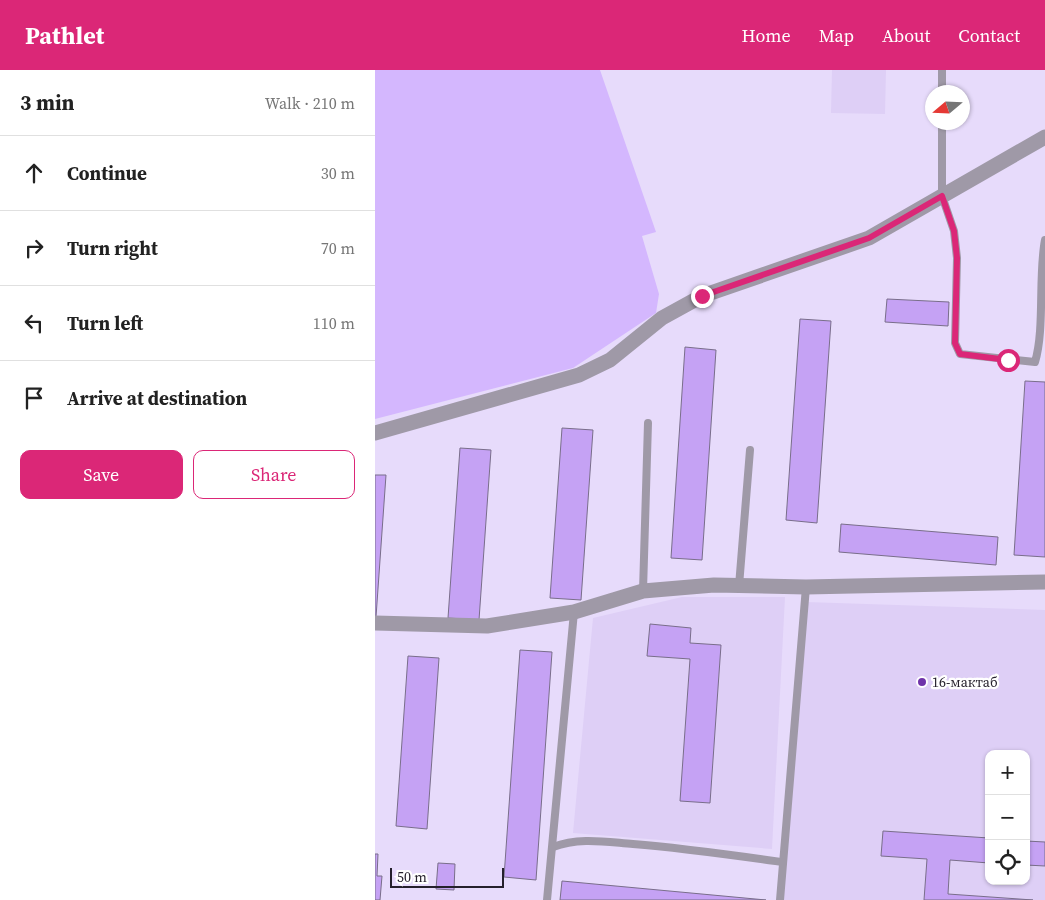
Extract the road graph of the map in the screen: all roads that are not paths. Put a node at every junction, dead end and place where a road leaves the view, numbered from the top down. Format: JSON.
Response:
{"nodes":[{"id":1,"x":942,"y":70,"type":"edge"},
{"id":2,"x":942,"y":85,"type":"edge"},
{"id":3,"x":942,"y":130,"type":"edge"},
{"id":4,"x":1045,"y":136,"type":"edge"},
{"id":5,"x":942,"y":196,"type":"junction"},
{"id":6,"x":1045,"y":240,"type":"edge"},
{"id":7,"x":648,"y":423,"type":"dead end"},
{"id":8,"x":375,"y":433,"type":"edge"},
{"id":9,"x":750,"y":450,"type":"dead end"},
{"id":10,"x":1045,"y":582,"type":"edge"},
{"id":11,"x":739,"y":586,"type":"junction"},
{"id":12,"x":806,"y":587,"type":"junction"},
{"id":13,"x":643,"y":591,"type":"junction"},
{"id":14,"x":574,"y":612,"type":"junction"},
{"id":15,"x":375,"y":623,"type":"edge"},
{"id":16,"x":553,"y":847,"type":"junction"},
{"id":17,"x":782,"y":862,"type":"junction"},
{"id":18,"x":547,"y":900,"type":"edge"},
{"id":19,"x":779,"y":900,"type":"edge"}],
"edges":[{"from":1,"to":2,"type":"lane"},
{"from":3,"to":5,"type":"lane"},
{"from":4,"to":5,"type":"street"},
{"from":5,"to":6,"type":"lane"},
{"from":5,"to":8,"type":"street"},
{"from":7,"to":13,"type":"lane"},
{"from":9,"to":11,"type":"lane"},
{"from":10,"to":12,"type":"street"},
{"from":11,"to":12,"type":"street"},
{"from":11,"to":13,"type":"street"},
{"from":12,"to":17,"type":"lane"},
{"from":13,"to":14,"type":"street"},
{"from":14,"to":15,"type":"street"},
{"from":14,"to":16,"type":"lane"},
{"from":16,"to":17,"type":"lane"},
{"from":16,"to":18,"type":"lane"},
{"from":17,"to":19,"type":"lane"}]}
